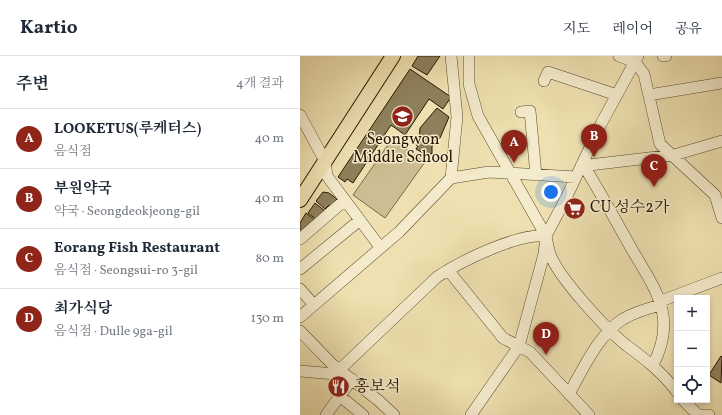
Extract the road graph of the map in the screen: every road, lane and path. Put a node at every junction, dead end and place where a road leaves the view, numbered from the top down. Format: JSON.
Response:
{"nodes":[{"id":1,"x":393,"y":56,"type":"edge"},
{"id":2,"x":451,"y":56,"type":"edge"},
{"id":3,"x":470,"y":56,"type":"edge"},
{"id":4,"x":619,"y":56,"type":"edge"},
{"id":5,"x":637,"y":59,"type":"edge"},
{"id":6,"x":544,"y":81,"type":"dead end"},
{"id":7,"x":722,"y":83,"type":"edge"},
{"id":8,"x":617,"y":95,"type":"junction"},
{"id":9,"x":649,"y":95,"type":"junction"},
{"id":10,"x":521,"y":112,"type":"dead end"},
{"id":11,"x":300,"y":115,"type":"edge"},
{"id":12,"x":722,"y":141,"type":"edge"},
{"id":13,"x":674,"y":155,"type":"junction"},
{"id":14,"x":325,"y":161,"type":"junction"},
{"id":15,"x":583,"y":166,"type":"junction"},
{"id":16,"x":510,"y":173,"type":"junction"},
{"id":17,"x":536,"y":175,"type":"junction"},
{"id":18,"x":576,"y":177,"type":"junction"},
{"id":19,"x":451,"y":178,"type":"junction"},
{"id":20,"x":718,"y":191,"type":"edge"},
{"id":21,"x":300,"y":200,"type":"edge"},
{"id":22,"x":345,"y":200,"type":"junction"},
{"id":23,"x":722,"y":218,"type":"edge"},
{"id":24,"x":360,"y":220,"type":"junction"},
{"id":25,"x":546,"y":236,"type":"junction"},
{"id":26,"x":300,"y":239,"type":"edge"},
{"id":27,"x":380,"y":247,"type":"junction"},
{"id":28,"x":300,"y":268,"type":"edge"},
{"id":29,"x":448,"y":270,"type":"junction"},
{"id":30,"x":722,"y":278,"type":"edge"},
{"id":31,"x":300,"y":289,"type":"edge"},
{"id":32,"x":661,"y":301,"type":"junction"},
{"id":33,"x":314,"y":305,"type":"junction"},
{"id":34,"x":300,"y":317,"type":"edge"},
{"id":35,"x":610,"y":330,"type":"junction"},
{"id":36,"x":300,"y":331,"type":"edge"},
{"id":37,"x":519,"y":346,"type":"junction"},
{"id":38,"x":653,"y":365,"type":"junction"},
{"id":39,"x":340,"y":369,"type":"junction"},
{"id":40,"x":300,"y":371,"type":"edge"},
{"id":41,"x":352,"y":379,"type":"junction"},
{"id":42,"x":674,"y":389,"type":"edge"},
{"id":43,"x":569,"y":394,"type":"junction"},
{"id":44,"x":341,"y":397,"type":"junction"},
{"id":45,"x":686,"y":403,"type":"edge"},
{"id":46,"x":326,"y":415,"type":"edge"},
{"id":47,"x":363,"y":415,"type":"edge"},
{"id":48,"x":394,"y":415,"type":"edge"},
{"id":49,"x":471,"y":415,"type":"edge"},
{"id":50,"x":589,"y":415,"type":"edge"},
{"id":51,"x":698,"y":415,"type":"edge"},
{"id":52,"x":710,"y":415,"type":"edge"}],
"edges":[{"from":1,"to":14,"type":"main road"},
{"from":2,"to":19,"type":"street"},
{"from":3,"to":16,"type":"street"},
{"from":4,"to":5,"type":"street"},
{"from":5,"to":8,"type":"street"},
{"from":5,"to":9,"type":"street"},
{"from":6,"to":8,"type":"street"},
{"from":7,"to":9,"type":"street"},
{"from":8,"to":15,"type":"street"},
{"from":9,"to":13,"type":"street"},
{"from":10,"to":17,"type":"street"},
{"from":11,"to":14,"type":"street"},
{"from":12,"to":13,"type":"street"},
{"from":13,"to":15,"type":"street"},
{"from":13,"to":20,"type":"street"},
{"from":14,"to":21,"type":"main road"},
{"from":14,"to":22,"type":"street"},
{"from":15,"to":18,"type":"street"},
{"from":15,"to":32,"type":"street"},
{"from":16,"to":17,"type":"street"},
{"from":16,"to":19,"type":"street"},
{"from":16,"to":25,"type":"street"},
{"from":17,"to":18,"type":"street"},
{"from":18,"to":25,"type":"street"},
{"from":19,"to":27,"type":"street"},
{"from":20,"to":23,"type":"street"},
{"from":22,"to":24,"type":"street"},
{"from":22,"to":26,"type":"street"},
{"from":24,"to":27,"type":"street"},
{"from":24,"to":28,"type":"street"},
{"from":25,"to":29,"type":"street"},
{"from":25,"to":35,"type":"street"},
{"from":25,"to":37,"type":"street"},
{"from":27,"to":33,"type":"street"},
{"from":29,"to":37,"type":"street"},
{"from":29,"to":39,"type":"street"},
{"from":30,"to":32,"type":"street"},
{"from":31,"to":33,"type":"street"},
{"from":32,"to":35,"type":"street"},
{"from":32,"to":38,"type":"street"},
{"from":33,"to":34,"type":"street"},
{"from":35,"to":38,"type":"street"},
{"from":35,"to":43,"type":"street"},
{"from":36,"to":39,"type":"street"},
{"from":37,"to":43,"type":"street"},
{"from":37,"to":49,"type":"street"},
{"from":38,"to":42,"type":"street"},
{"from":39,"to":40,"type":"street"},
{"from":39,"to":41,"type":"street"},
{"from":41,"to":44,"type":"street"},
{"from":41,"to":48,"type":"street"},
{"from":43,"to":50,"type":"street"},
{"from":44,"to":46,"type":"street"},
{"from":44,"to":47,"type":"street"},
{"from":45,"to":51,"type":"street"},
{"from":51,"to":52,"type":"street"}]}
